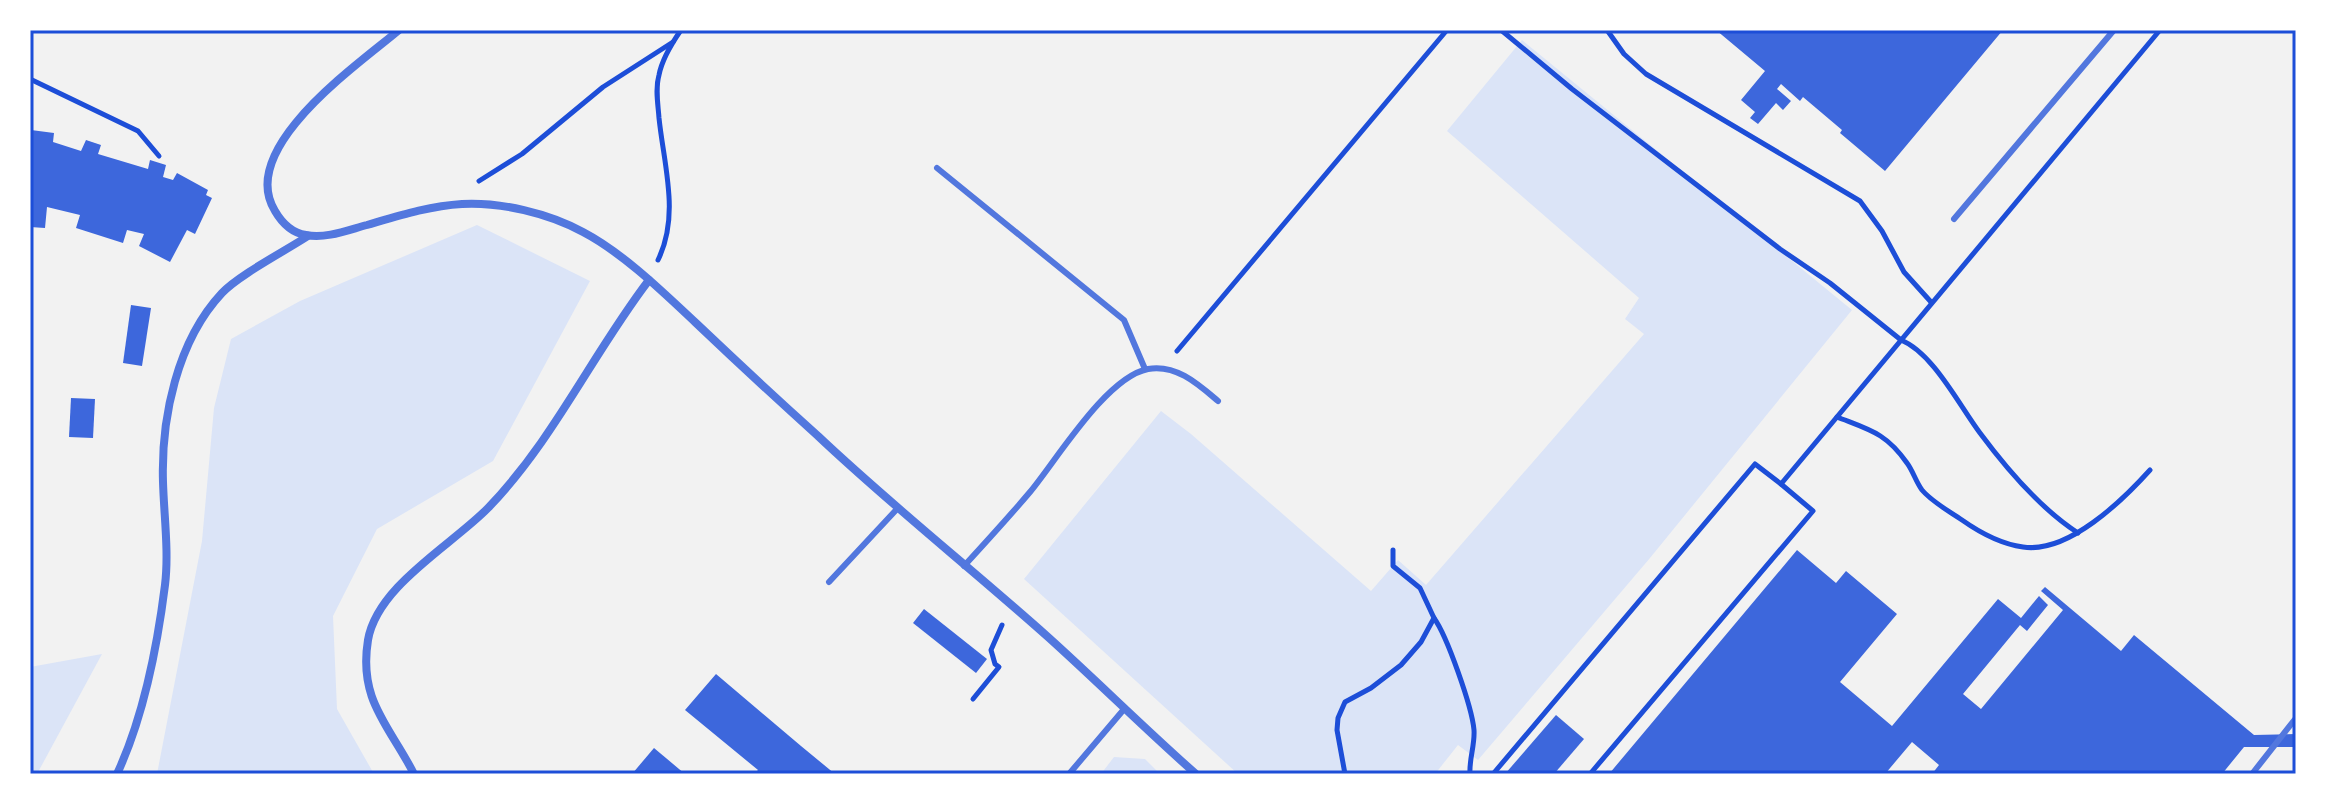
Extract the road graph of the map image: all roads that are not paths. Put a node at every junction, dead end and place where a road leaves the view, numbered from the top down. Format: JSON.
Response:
{"nodes":[{"id":1,"x":399,"y":30,"type":"edge"},
{"id":2,"x":2114,"y":30,"type":"edge"},
{"id":3,"x":937,"y":168,"type":"dead end"},
{"id":4,"x":1954,"y":219,"type":"dead end"},
{"id":5,"x":308,"y":236,"type":"junction"},
{"id":6,"x":649,"y":280,"type":"junction"},
{"id":7,"x":1145,"y":369,"type":"junction"},
{"id":8,"x":1218,"y":401,"type":"dead end"},
{"id":9,"x":897,"y":509,"type":"junction"},
{"id":10,"x":964,"y":566,"type":"junction"},
{"id":11,"x":829,"y":582,"type":"dead end"},
{"id":12,"x":1125,"y":708,"type":"junction"},
{"id":13,"x":2296,"y":718,"type":"edge"},
{"id":14,"x":117,"y":774,"type":"edge"},
{"id":15,"x":414,"y":774,"type":"edge"},
{"id":16,"x":1069,"y":774,"type":"edge"},
{"id":17,"x":1196,"y":774,"type":"edge"},
{"id":18,"x":2252,"y":774,"type":"edge"}],
"edges":[{"from":1,"to":5,"type":"street"},
{"from":2,"to":4,"type":"lane"},
{"from":3,"to":7,"type":"lane"},
{"from":5,"to":6,"type":"street"},
{"from":5,"to":14,"type":"street"},
{"from":6,"to":9,"type":"street"},
{"from":6,"to":15,"type":"street"},
{"from":7,"to":8,"type":"lane"},
{"from":7,"to":10,"type":"lane"},
{"from":9,"to":10,"type":"street"},
{"from":9,"to":11,"type":"lane"},
{"from":10,"to":12,"type":"street"},
{"from":12,"to":16,"type":"lane"},
{"from":12,"to":17,"type":"street"},
{"from":13,"to":18,"type":"lane"}]}
